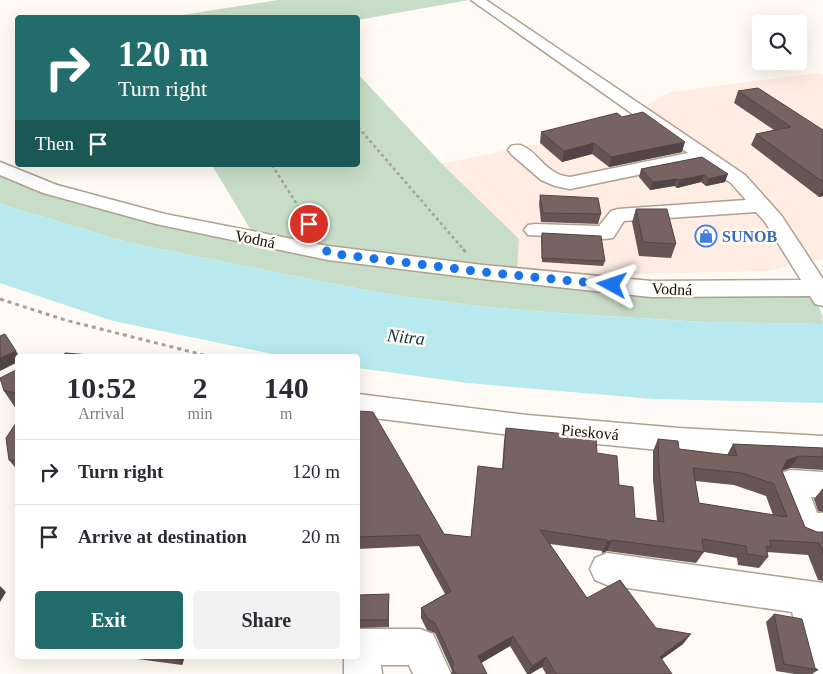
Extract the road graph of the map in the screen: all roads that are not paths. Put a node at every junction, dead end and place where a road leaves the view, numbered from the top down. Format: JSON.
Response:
{"nodes":[{"id":1,"x":477,"y":0,"type":"edge"},
{"id":2,"x":517,"y":150,"type":"dead end"},
{"id":3,"x":705,"y":155,"type":"junction"},
{"id":4,"x":0,"y":168,"type":"edge"},
{"id":5,"x":763,"y":205,"type":"junction"},
{"id":6,"x":535,"y":230,"type":"dead end"},
{"id":7,"x":821,"y":292,"type":"edge"},
{"id":8,"x":360,"y":405,"type":"edge"},
{"id":9,"x":823,"y":448,"type":"edge"},
{"id":10,"x":823,"y":485,"type":"edge"},
{"id":11,"x":823,"y":528,"type":"edge"},
{"id":12,"x":607,"y":570,"type":"dead end"},
{"id":13,"x":814,"y":598,"type":"edge"},
{"id":14,"x":361,"y":656,"type":"edge"},
{"id":15,"x":823,"y":665,"type":"edge"},
{"id":16,"x":432,"y":674,"type":"edge"}],
"edges":[{"from":1,"to":3,"type":"street","name":"Vodná"},
{"from":2,"to":3,"type":"street"},
{"from":3,"to":5,"type":"street","name":"Vodná"},
{"from":4,"to":7,"type":"street","name":"Vodná"},
{"from":5,"to":6,"type":"street"},
{"from":5,"to":7,"type":"street","name":"Vodná"},
{"from":8,"to":9,"type":"street","name":"Piesková"},
{"from":10,"to":11,"type":"street"},
{"from":12,"to":13,"type":"street"},
{"from":13,"to":15,"type":"street"},
{"from":14,"to":16,"type":"street"}]}
